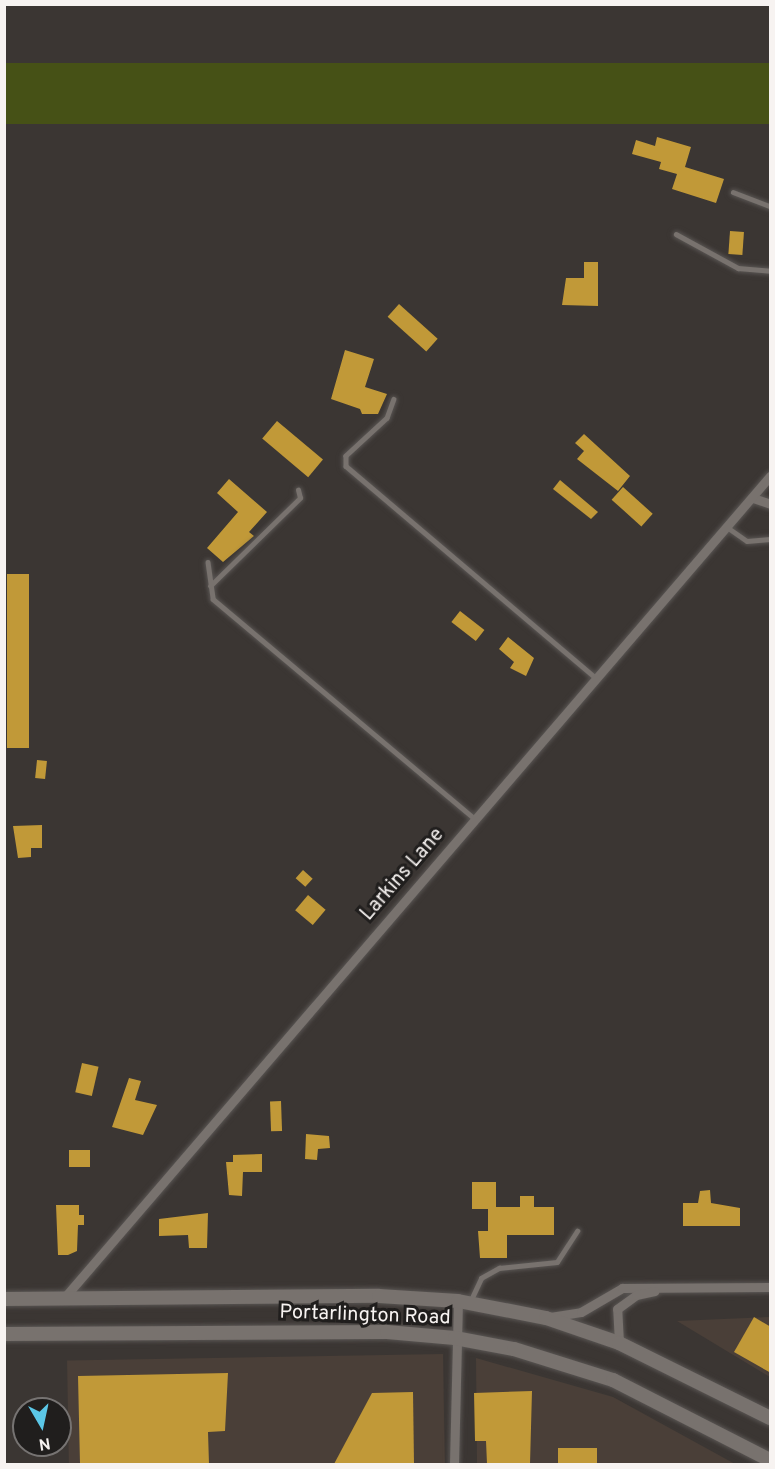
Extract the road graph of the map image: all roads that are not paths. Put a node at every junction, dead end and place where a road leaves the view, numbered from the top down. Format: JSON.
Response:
{"nodes":[{"id":1,"x":733,"y":192,"type":"dead end"},
{"id":2,"x":771,"y":206,"type":"edge"},
{"id":3,"x":676,"y":234,"type":"dead end"},
{"id":4,"x":771,"y":271,"type":"edge"},
{"id":5,"x":394,"y":399,"type":"dead end"},
{"id":6,"x":771,"y":476,"type":"edge"},
{"id":7,"x":298,"y":490,"type":"dead end"},
{"id":8,"x":753,"y":498,"type":"junction"},
{"id":9,"x":771,"y":504,"type":"edge"},
{"id":10,"x":727,"y":527,"type":"junction"},
{"id":11,"x":771,"y":539,"type":"edge"},
{"id":12,"x":208,"y":562,"type":"dead end"},
{"id":13,"x":210,"y":586,"type":"junction"},
{"id":14,"x":597,"y":678,"type":"junction"},
{"id":15,"x":475,"y":819,"type":"junction"},
{"id":16,"x":577,"y":1231,"type":"dead end"},
{"id":17,"x":771,"y":1287,"type":"edge"},
{"id":18,"x":670,"y":1289,"type":"junction"},
{"id":19,"x":64,"y":1298,"type":"junction"},
{"id":20,"x":4,"y":1299,"type":"edge"},
{"id":21,"x":464,"y":1302,"type":"junction"},
{"id":22,"x":546,"y":1318,"type":"junction"},
{"id":23,"x":4,"y":1334,"type":"edge"},
{"id":24,"x":455,"y":1338,"type":"junction"},
{"id":25,"x":619,"y":1343,"type":"junction"},
{"id":26,"x":771,"y":1418,"type":"edge"},
{"id":27,"x":771,"y":1460,"type":"edge"},
{"id":28,"x":454,"y":1464,"type":"edge"}],
"edges":[{"from":1,"to":2,"type":"lane"},
{"from":3,"to":4,"type":"lane"},
{"from":5,"to":14,"type":"lane"},
{"from":6,"to":8,"type":"street","name":"Larkins Lane"},
{"from":7,"to":13,"type":"lane"},
{"from":8,"to":9,"type":"street"},
{"from":8,"to":10,"type":"street","name":"Larkins Lane"},
{"from":10,"to":11,"type":"lane"},
{"from":10,"to":14,"type":"street","name":"Larkins Lane"},
{"from":12,"to":13,"type":"lane"},
{"from":13,"to":15,"type":"lane"},
{"from":14,"to":15,"type":"street","name":"Larkins Lane"},
{"from":15,"to":19,"type":"street","name":"Larkins Lane"},
{"from":16,"to":21,"type":"lane"},
{"from":17,"to":18,"type":"street"},
{"from":18,"to":22,"type":"street"},
{"from":18,"to":25,"type":"street"},
{"from":19,"to":20,"type":"main road","name":"Portarlington Road"},
{"from":19,"to":21,"type":"main road","name":"Portarlington Road"},
{"from":21,"to":22,"type":"main road","name":"Portarlington Road"},
{"from":21,"to":24,"type":"street"},
{"from":22,"to":25,"type":"main road","name":"Portarlington Road"},
{"from":23,"to":24,"type":"main road","name":"Portarlington Road"},
{"from":24,"to":27,"type":"main road","name":"Portarlington Road"},
{"from":24,"to":28,"type":"street"},
{"from":25,"to":26,"type":"main road","name":"Portarlington Road"}]}
